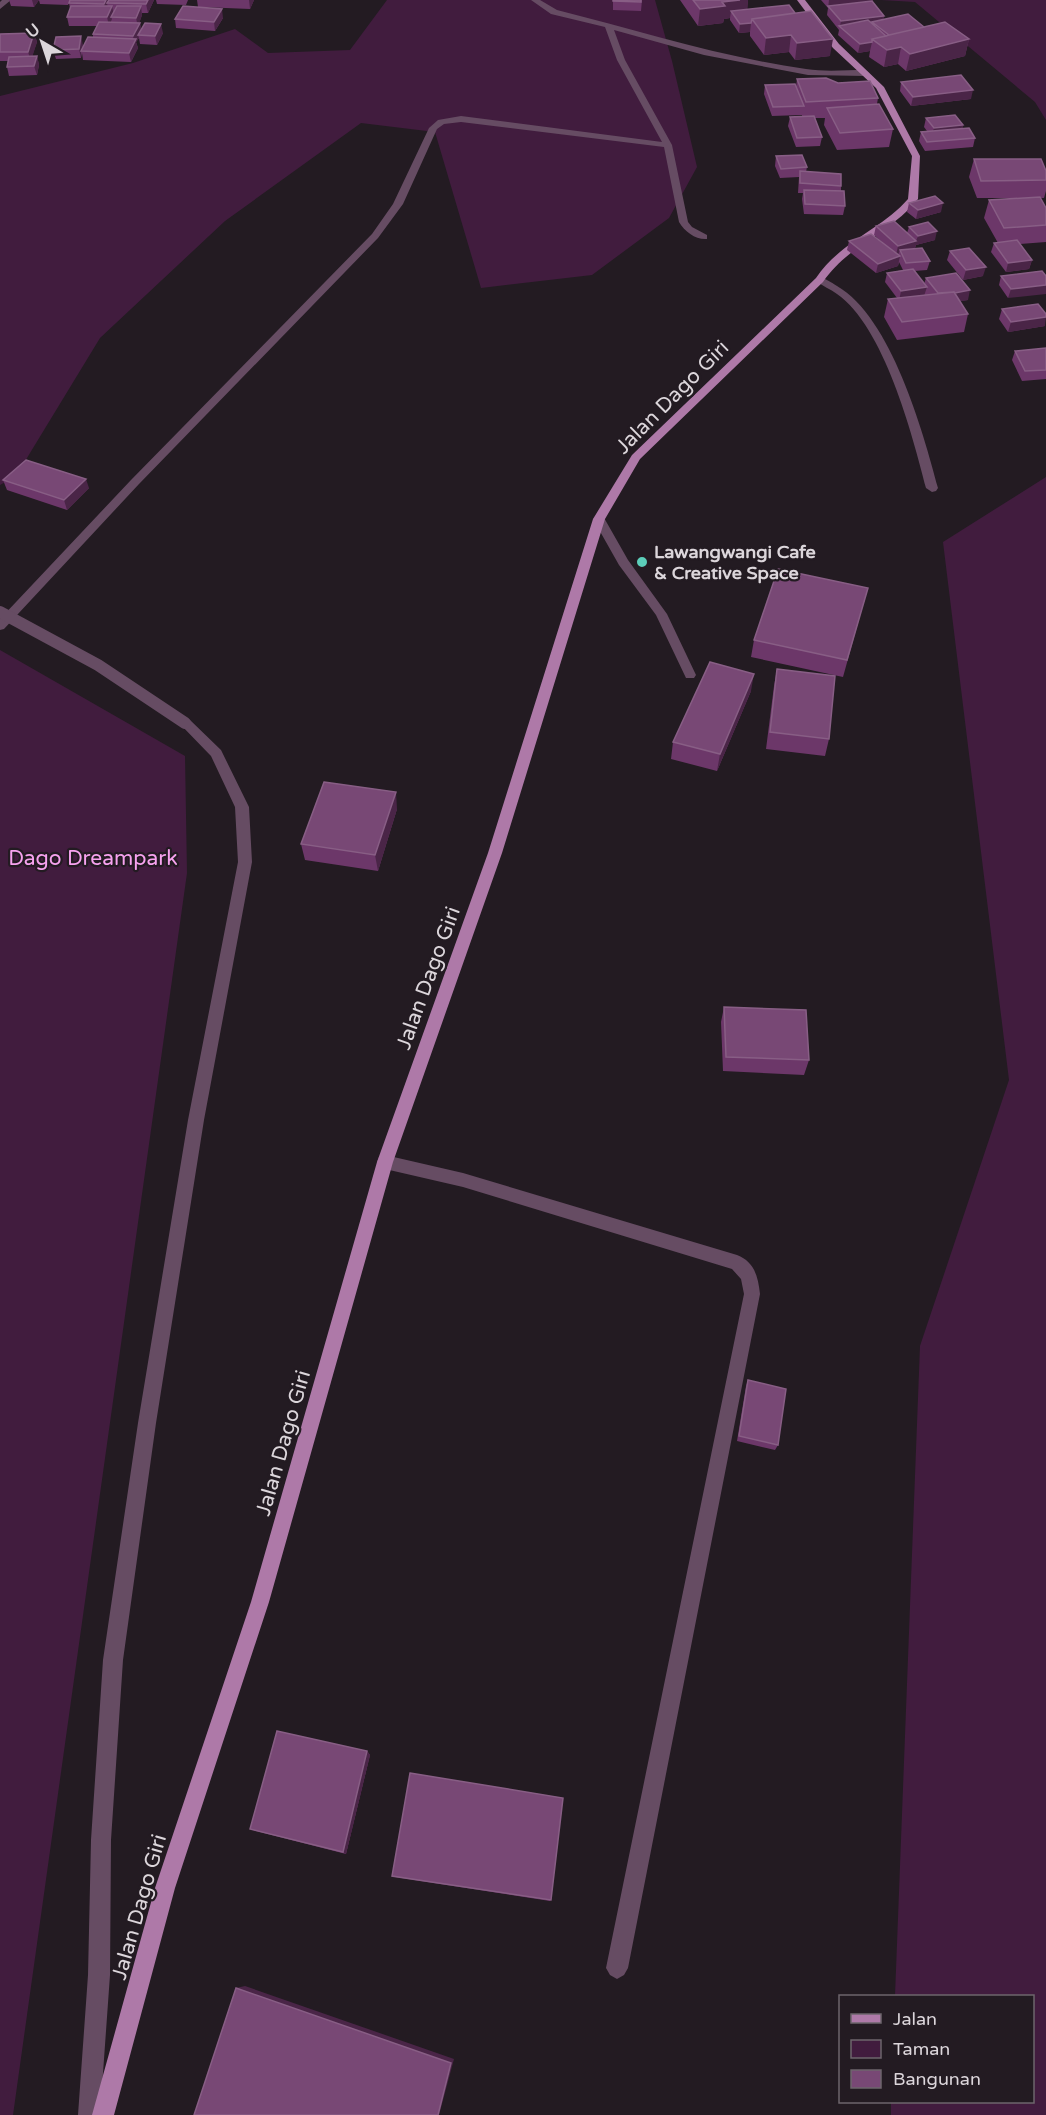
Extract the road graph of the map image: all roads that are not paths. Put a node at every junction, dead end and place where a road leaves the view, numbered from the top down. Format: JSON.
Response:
{"nodes":[{"id":1,"x":7,"y":0,"type":"edge"},
{"id":2,"x":535,"y":0,"type":"edge"},
{"id":3,"x":801,"y":0,"type":"edge"},
{"id":4,"x":0,"y":7,"type":"edge"},
{"id":5,"x":609,"y":28,"type":"junction"},
{"id":6,"x":865,"y":73,"type":"junction"},
{"id":7,"x":668,"y":145,"type":"junction"},
{"id":8,"x":704,"y":237,"type":"dead end"},
{"id":9,"x":820,"y":280,"type":"junction"},
{"id":10,"x":932,"y":488,"type":"dead end"},
{"id":11,"x":598,"y":519,"type":"junction"},
{"id":12,"x":0,"y":612,"type":"edge"},
{"id":13,"x":0,"y":626,"type":"edge"},
{"id":14,"x":690,"y":675,"type":"dead end"},
{"id":15,"x":385,"y":1162,"type":"junction"},
{"id":16,"x":617,"y":1968,"type":"dead end"},
{"id":17,"x":89,"y":2115,"type":"edge"},
{"id":18,"x":103,"y":2115,"type":"edge"}],
"edges":[{"from":1,"to":4,"type":"street"},
{"from":2,"to":5,"type":"street"},
{"from":3,"to":6,"type":"main road","name":"Jalan Dago Giri"},
{"from":5,"to":6,"type":"street"},
{"from":5,"to":7,"type":"street"},
{"from":6,"to":9,"type":"main road","name":"Jalan Dago Giri"},
{"from":7,"to":8,"type":"street"},
{"from":7,"to":13,"type":"street"},
{"from":9,"to":10,"type":"street"},
{"from":9,"to":11,"type":"main road","name":"Jalan Dago Giri"},
{"from":11,"to":14,"type":"street"},
{"from":11,"to":15,"type":"main road","name":"Jalan Dago Giri"},
{"from":12,"to":17,"type":"street","bridge":true},
{"from":15,"to":16,"type":"street"},
{"from":15,"to":18,"type":"main road","name":"Jalan Dago Giri"}]}
